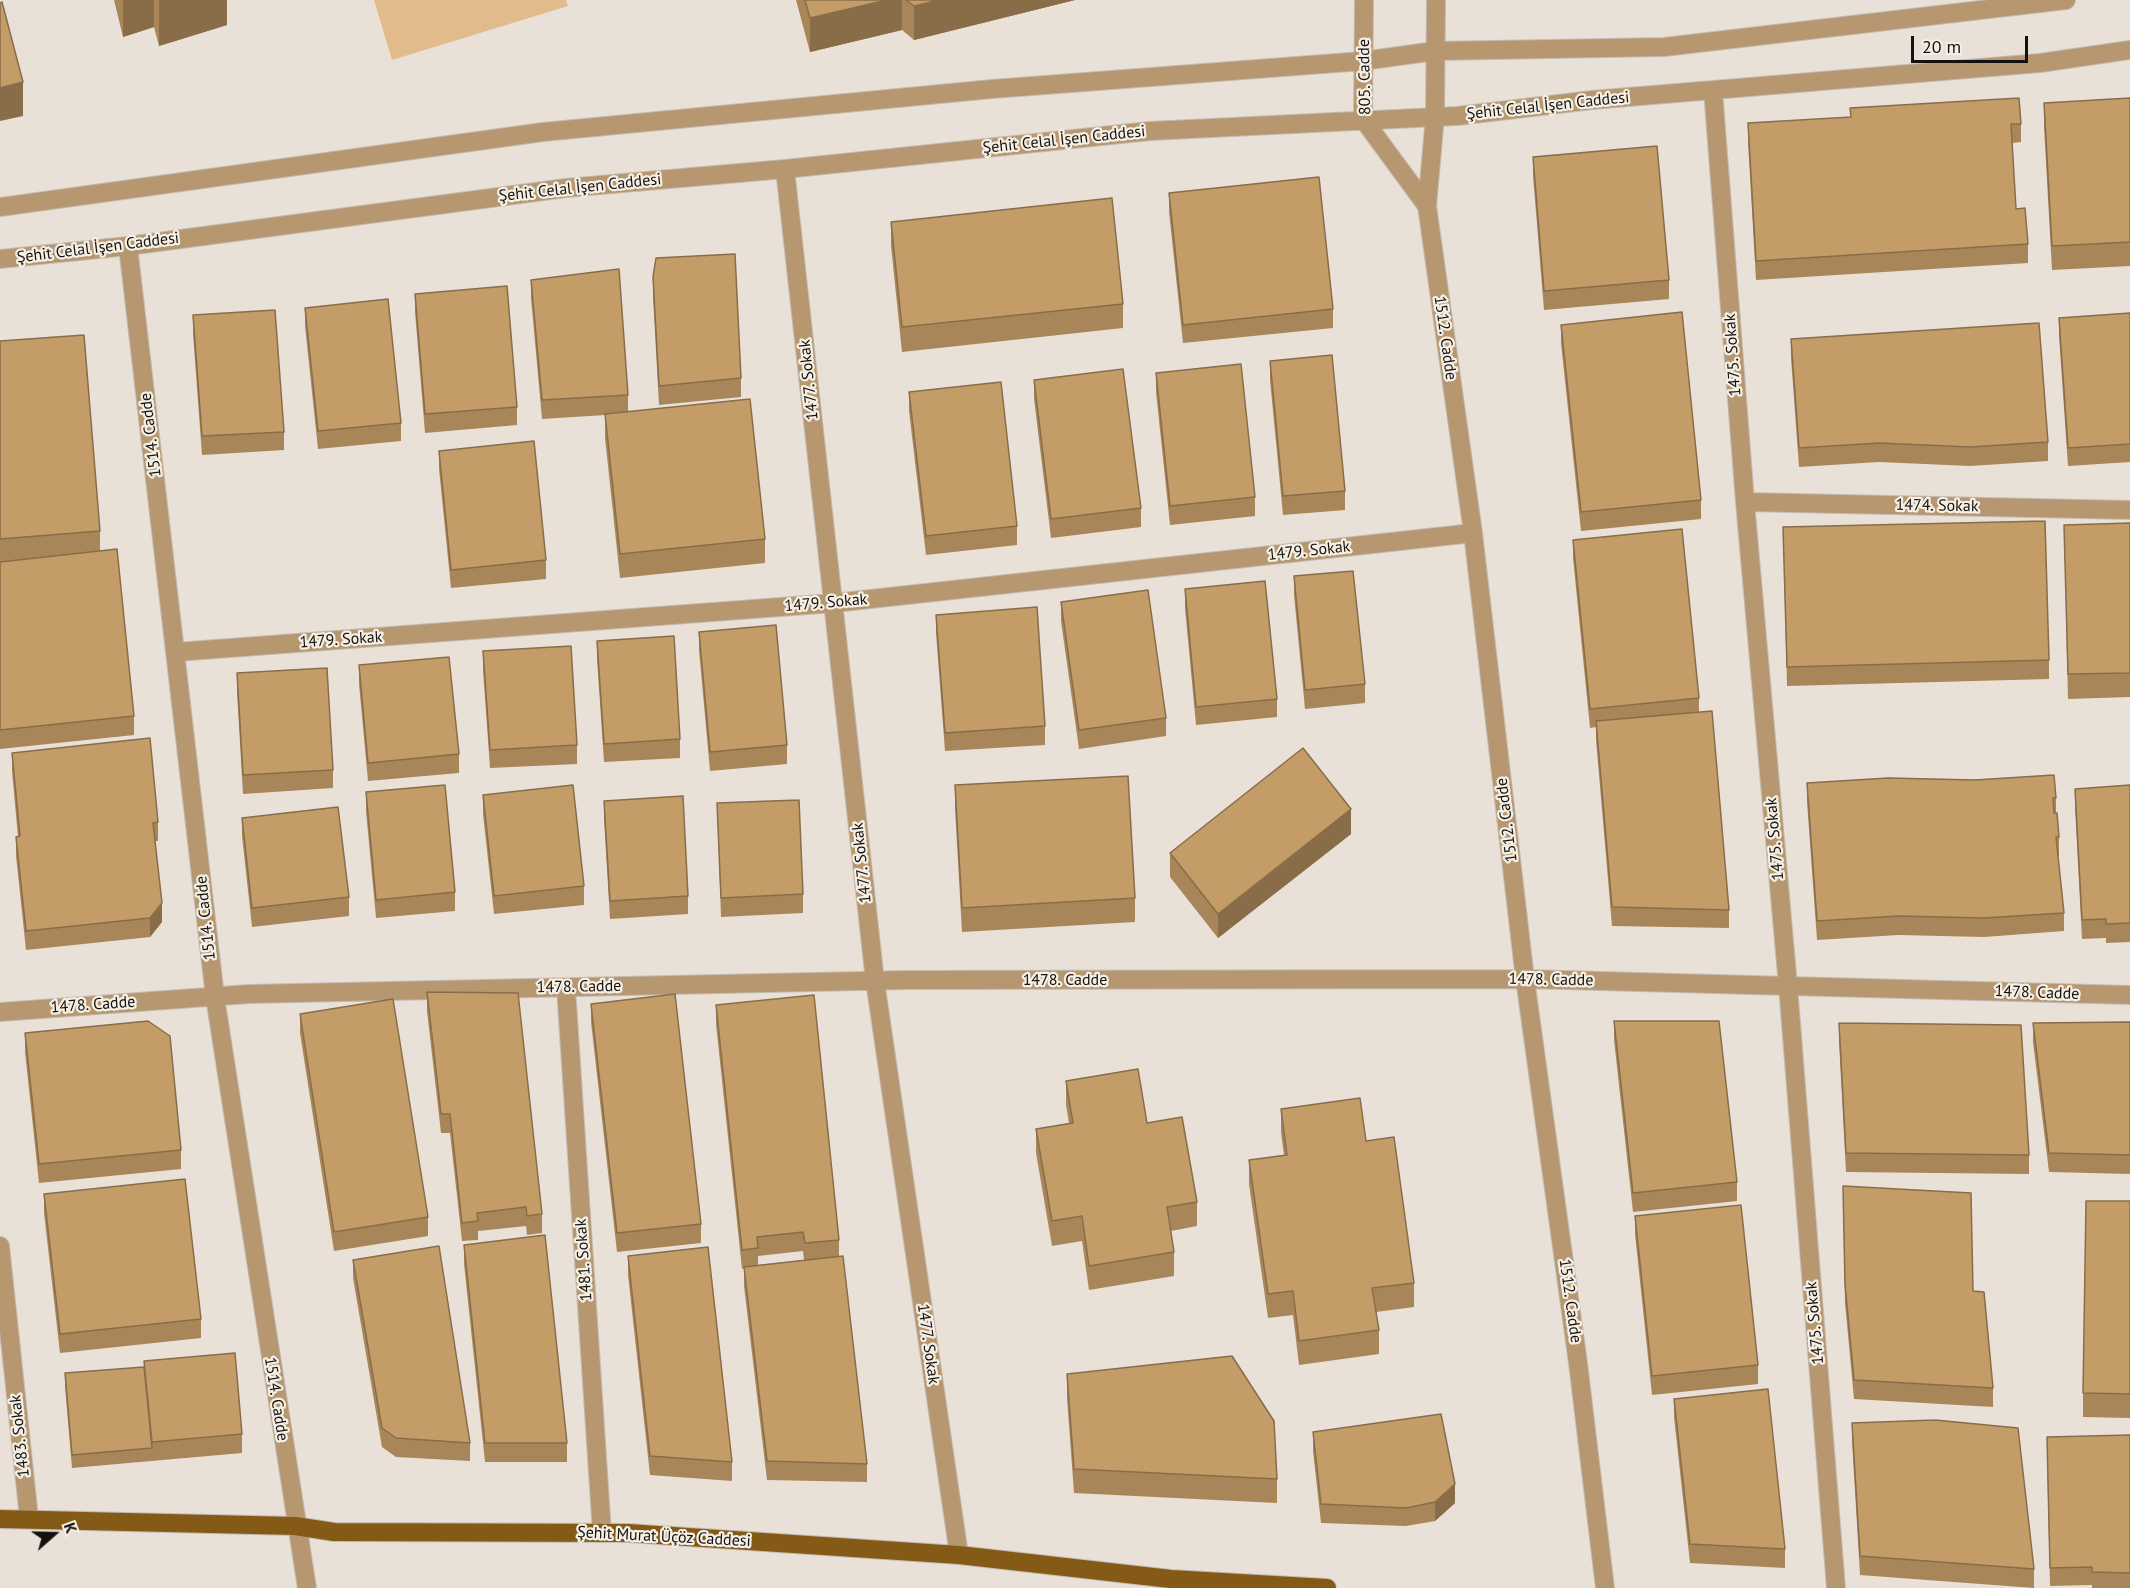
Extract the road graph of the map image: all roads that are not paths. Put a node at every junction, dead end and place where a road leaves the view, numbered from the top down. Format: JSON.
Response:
{"nodes":[{"id":1,"x":1364,"y":0,"type":"edge"},
{"id":2,"x":1436,"y":0,"type":"edge"},
{"id":3,"x":2066,"y":0,"type":"edge"},
{"id":4,"x":2130,"y":50,"type":"edge"},
{"id":5,"x":1436,"y":51,"type":"junction"},
{"id":6,"x":1363,"y":61,"type":"junction"},
{"id":7,"x":1713,"y":90,"type":"junction"},
{"id":8,"x":1435,"y":116,"type":"junction"},
{"id":9,"x":1363,"y":119,"type":"junction"},
{"id":10,"x":785,"y":169,"type":"junction"},
{"id":11,"x":1427,"y":206,"type":"junction"},
{"id":12,"x":0,"y":207,"type":"edge"},
{"id":13,"x":128,"y":246,"type":"junction"},
{"id":14,"x":0,"y":259,"type":"edge"},
{"id":15,"x":1745,"y":502,"type":"junction"},
{"id":16,"x":2130,"y":510,"type":"edge"},
{"id":17,"x":1473,"y":533,"type":"junction"},
{"id":18,"x":834,"y":603,"type":"junction"},
{"id":19,"x":176,"y":652,"type":"junction"},
{"id":20,"x":1525,"y":979,"type":"junction"},
{"id":21,"x":875,"y":981,"type":"junction"},
{"id":22,"x":1788,"y":986,"type":"junction"},
{"id":23,"x":566,"y":988,"type":"junction"},
{"id":24,"x":2130,"y":995,"type":"edge"},
{"id":25,"x":215,"y":997,"type":"junction"},
{"id":26,"x":0,"y":1012,"type":"edge"},
{"id":27,"x":0,"y":1246,"type":"edge"},
{"id":28,"x":29,"y":1518,"type":"junction"},
{"id":29,"x":0,"y":1519,"type":"edge"},
{"id":30,"x":295,"y":1526,"type":"junction"},
{"id":31,"x":602,"y":1533,"type":"junction"},
{"id":32,"x":959,"y":1555,"type":"junction"},
{"id":33,"x":307,"y":1588,"type":"edge"},
{"id":34,"x":1327,"y":1588,"type":"edge"},
{"id":35,"x":1605,"y":1588,"type":"edge"},
{"id":36,"x":1836,"y":1588,"type":"edge"}],
"edges":[{"from":1,"to":6,"type":"street","name":"805. Cadde"},
{"from":2,"to":5,"type":"street"},
{"from":3,"to":5,"type":"street"},
{"from":4,"to":7,"type":"street","name":"Şehit Celal İşen Caddesi"},
{"from":5,"to":6,"type":"street"},
{"from":5,"to":8,"type":"street","name":"1512. Cadde"},
{"from":6,"to":9,"type":"street","name":"805. Cadde"},
{"from":6,"to":12,"type":"street"},
{"from":7,"to":8,"type":"street","name":"Şehit Celal İşen Caddesi"},
{"from":7,"to":15,"type":"street","name":"1475. Sokak"},
{"from":8,"to":9,"type":"street","name":"Şehit Celal İşen Caddesi"},
{"from":8,"to":11,"type":"street","name":"1512. Cadde"},
{"from":9,"to":10,"type":"street","name":"Şehit Celal İşen Caddesi"},
{"from":9,"to":11,"type":"street","name":"805. Cadde"},
{"from":10,"to":13,"type":"street","name":"Şehit Celal İşen Caddesi"},
{"from":10,"to":18,"type":"street","name":"1477. Sokak"},
{"from":11,"to":17,"type":"street","name":"1512. Cadde"},
{"from":13,"to":14,"type":"street","name":"Şehit Celal İşen Caddesi"},
{"from":13,"to":19,"type":"street","name":"1514. Cadde"},
{"from":15,"to":16,"type":"street","name":"1474. Sokak"},
{"from":15,"to":22,"type":"street","name":"1475. Sokak"},
{"from":17,"to":18,"type":"street","name":"1479. Sokak"},
{"from":17,"to":20,"type":"street","name":"1512. Cadde"},
{"from":18,"to":19,"type":"street","name":"1479. Sokak"},
{"from":18,"to":21,"type":"street","name":"1477. Sokak"},
{"from":19,"to":25,"type":"street","name":"1514. Cadde"},
{"from":20,"to":21,"type":"street","name":"1478. Cadde"},
{"from":20,"to":22,"type":"street","name":"1478. Cadde"},
{"from":20,"to":35,"type":"street","name":"1512. Cadde"},
{"from":21,"to":23,"type":"street","name":"1478. Cadde"},
{"from":21,"to":32,"type":"street","name":"1477. Sokak"},
{"from":22,"to":24,"type":"street","name":"1478. Cadde"},
{"from":22,"to":36,"type":"street","name":"1475. Sokak"},
{"from":23,"to":25,"type":"street","name":"1478. Cadde"},
{"from":23,"to":31,"type":"street","name":"1481. Sokak"},
{"from":25,"to":26,"type":"street","name":"1478. Cadde"},
{"from":25,"to":30,"type":"street","name":"1514. Cadde"},
{"from":27,"to":28,"type":"street","name":"1483. Sokak"},
{"from":28,"to":29,"type":"main road","name":"Şehit Murat Üçöz Caddesi"},
{"from":28,"to":30,"type":"main road","name":"Şehit Murat Üçöz Caddesi"},
{"from":30,"to":31,"type":"main road","name":"Şehit Murat Üçöz Caddesi"},
{"from":30,"to":33,"type":"street","name":"1514. Cadde"},
{"from":31,"to":32,"type":"main road","name":"Şehit Murat Üçöz Caddesi"},
{"from":32,"to":34,"type":"main road","name":"Şehit Murat Üçöz Caddesi"}]}
